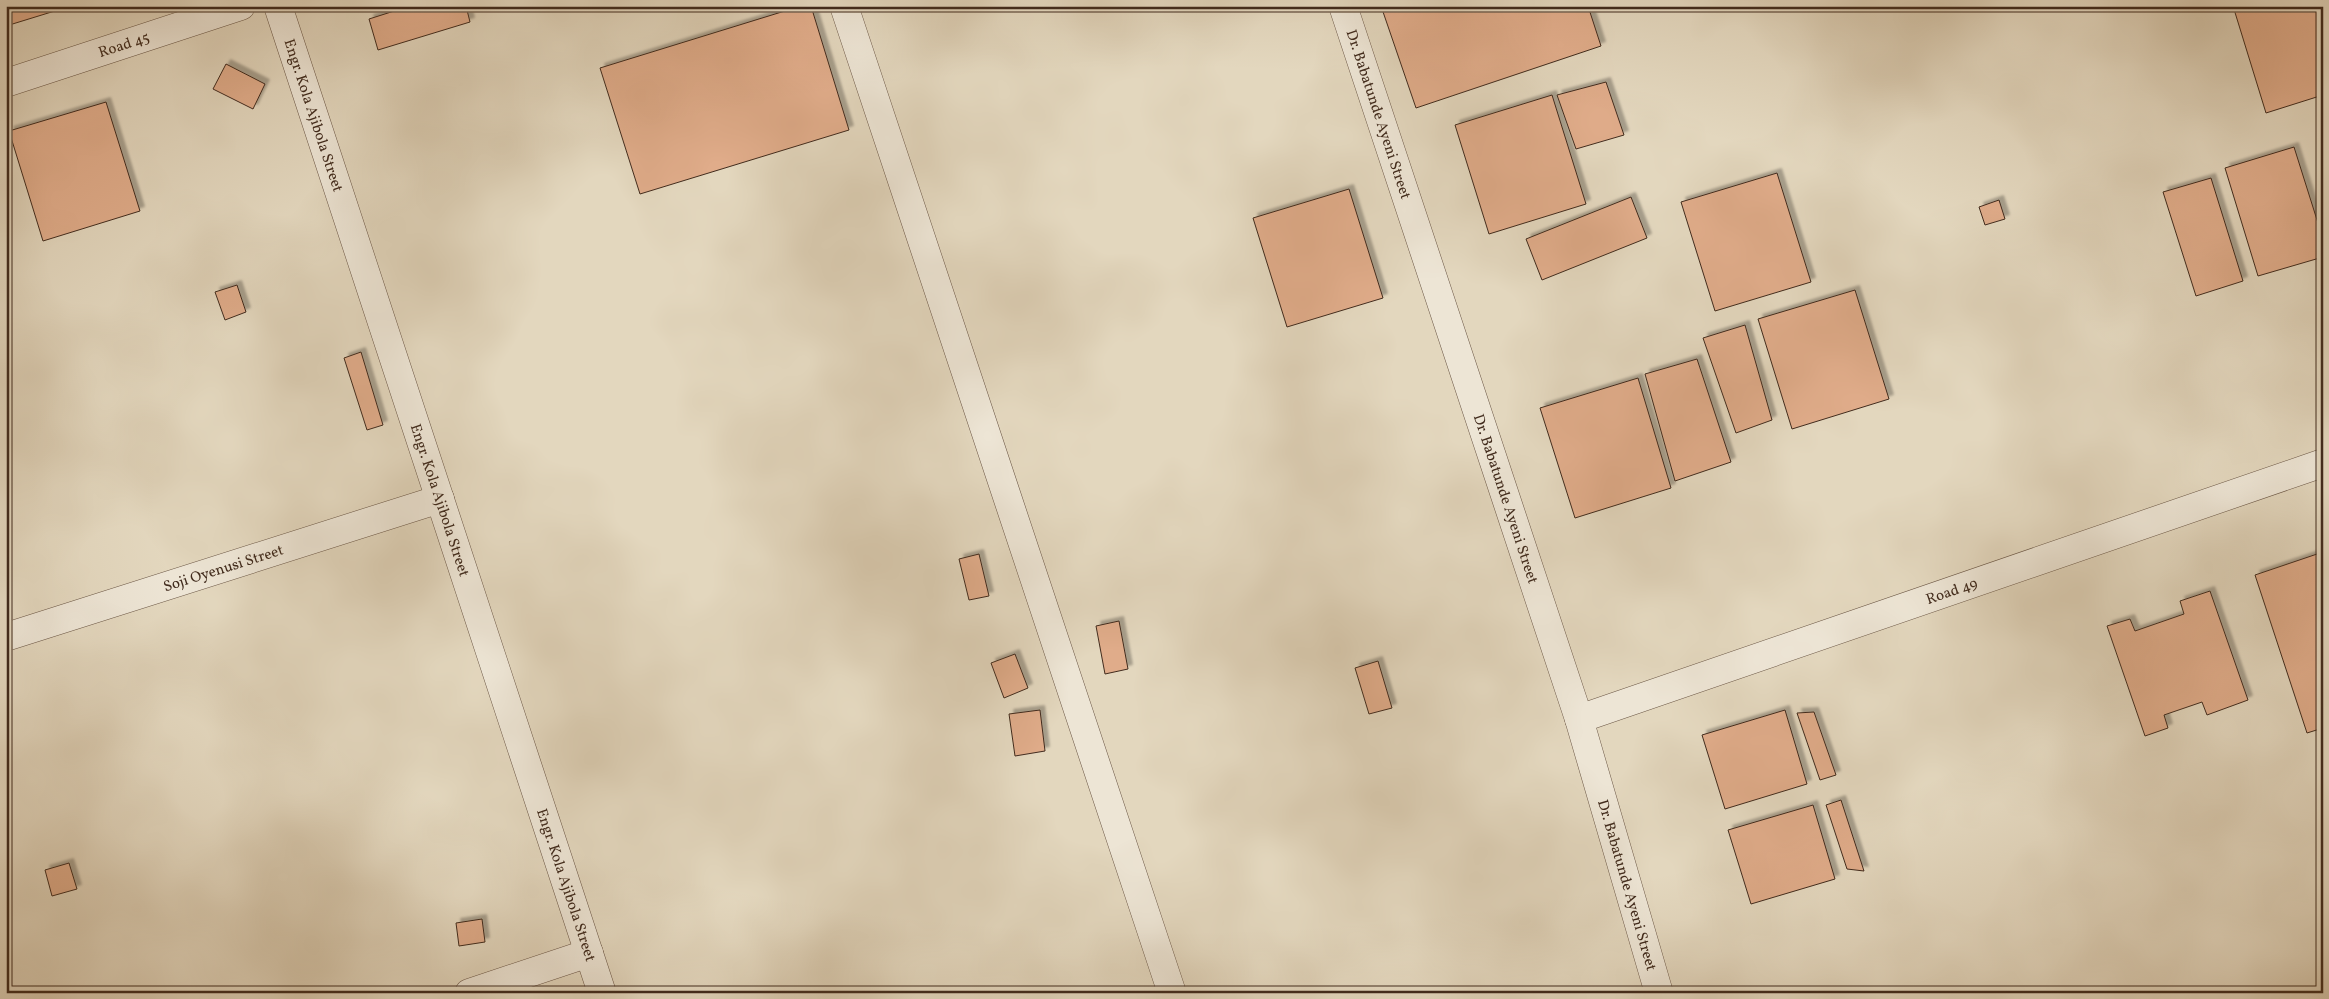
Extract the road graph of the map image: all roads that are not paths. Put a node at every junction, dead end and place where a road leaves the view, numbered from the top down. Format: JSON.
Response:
{"nodes":[{"id":1,"x":241,"y":6,"type":"edge"},
{"id":2,"x":278,"y":6,"type":"edge"},
{"id":3,"x":844,"y":6,"type":"edge"},
{"id":4,"x":1343,"y":6,"type":"edge"},
{"id":5,"x":6,"y":83,"type":"edge"},
{"id":6,"x":2323,"y":463,"type":"edge"},
{"id":7,"x":440,"y":499,"type":"junction"},
{"id":8,"x":6,"y":637,"type":"edge"},
{"id":9,"x":1580,"y":719,"type":"junction"},
{"id":10,"x":589,"y":953,"type":"junction"},
{"id":11,"x":469,"y":993,"type":"edge"},
{"id":12,"x":602,"y":993,"type":"edge"},
{"id":13,"x":1172,"y":993,"type":"edge"},
{"id":14,"x":1659,"y":993,"type":"edge"}],
"edges":[{"from":1,"to":5,"type":"street","name":"Road 45"},
{"from":2,"to":7,"type":"street","name":"Engr. Kola Ajibola Street"},
{"from":3,"to":13,"type":"street"},
{"from":4,"to":9,"type":"street","name":"Dr. Babatunde Ayeni Street"},
{"from":6,"to":9,"type":"street","name":"Road 49"},
{"from":7,"to":8,"type":"street","name":"Soji Oyenusi Street"},
{"from":7,"to":10,"type":"street","name":"Engr. Kola Ajibola Street"},
{"from":9,"to":14,"type":"street","name":"Dr. Babatunde Ayeni Street"},
{"from":10,"to":11,"type":"street"},
{"from":10,"to":12,"type":"street","name":"Engr. Kola Ajibola Street"}]}
